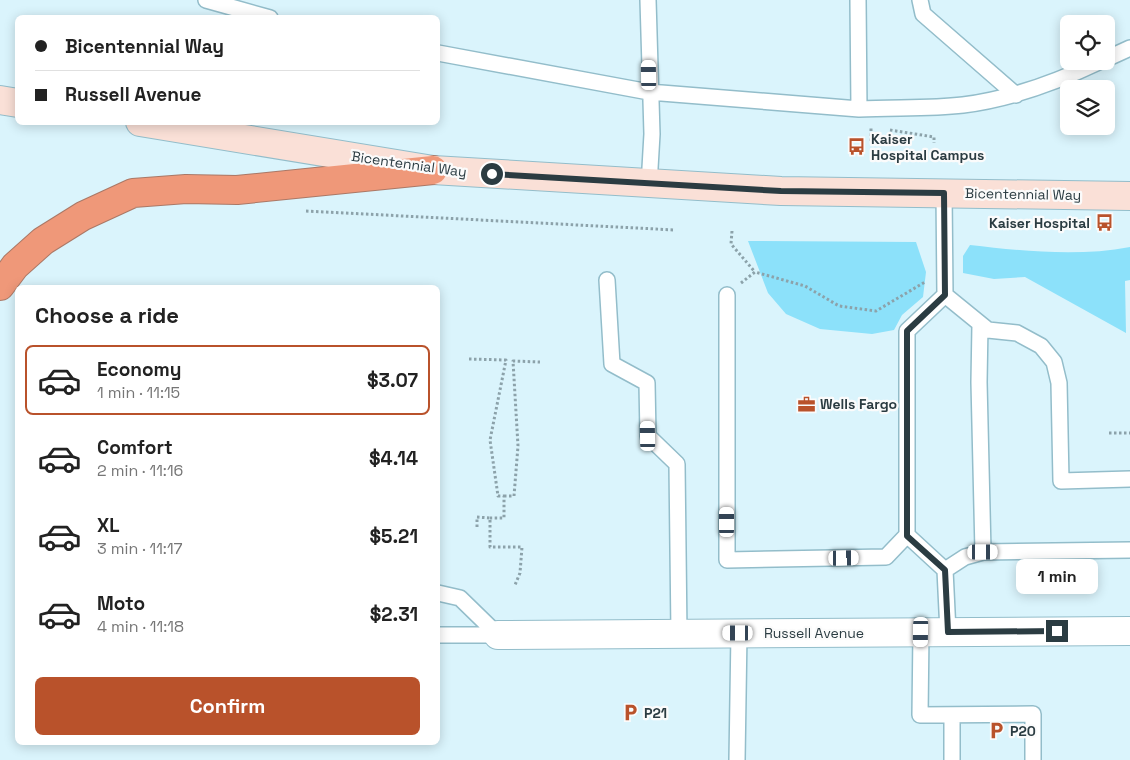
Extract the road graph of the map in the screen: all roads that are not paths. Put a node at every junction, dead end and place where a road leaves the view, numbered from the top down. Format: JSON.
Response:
{"nodes":[{"id":1,"x":206,"y":0,"type":"edge"},
{"id":2,"x":648,"y":0,"type":"edge"},
{"id":3,"x":858,"y":0,"type":"edge"},
{"id":4,"x":920,"y":0,"type":"edge"},
{"id":5,"x":259,"y":15,"type":"edge"},
{"id":6,"x":1130,"y":48,"type":"edge"},
{"id":7,"x":440,"y":53,"type":"edge"},
{"id":8,"x":1115,"y":55,"type":"edge"},
{"id":9,"x":1082,"y":70,"type":"edge"},
{"id":10,"x":649,"y":92,"type":"junction"},
{"id":11,"x":1016,"y":95,"type":"junction"},
{"id":12,"x":0,"y":100,"type":"edge"},
{"id":13,"x":15,"y":102,"type":"edge"},
{"id":14,"x":859,"y":108,"type":"junction"},
{"id":15,"x":158,"y":125,"type":"edge"},
{"id":16,"x":433,"y":170,"type":"junction"},
{"id":17,"x":649,"y":185,"type":"junction"},
{"id":18,"x":944,"y":193,"type":"junction"},
{"id":19,"x":1130,"y":196,"type":"edge"},
{"id":20,"x":607,"y":280,"type":"dead end"},
{"id":21,"x":0,"y":286,"type":"edge"},
{"id":22,"x":727,"y":295,"type":"road end"},
{"id":23,"x":945,"y":295,"type":"junction"},
{"id":24,"x":980,"y":325,"type":"junction"},
{"id":25,"x":1130,"y":480,"type":"edge"},
{"id":26,"x":907,"y":536,"type":"junction"},
{"id":27,"x":1130,"y":550,"type":"edge"},
{"id":28,"x":983,"y":552,"type":"junction"},
{"id":29,"x":945,"y":570,"type":"junction"},
{"id":30,"x":440,"y":593,"type":"edge"},
{"id":31,"x":1130,"y":631,"type":"edge"},
{"id":32,"x":921,"y":632,"type":"junction"},
{"id":33,"x":948,"y":632,"type":"junction"},
{"id":34,"x":738,"y":633,"type":"junction"},
{"id":35,"x":679,"y":634,"type":"junction"},
{"id":36,"x":440,"y":635,"type":"edge"},
{"id":37,"x":498,"y":635,"type":"junction"},
{"id":38,"x":952,"y":715,"type":"junction"},
{"id":39,"x":737,"y":760,"type":"edge"},
{"id":40,"x":952,"y":760,"type":"edge"},
{"id":41,"x":1032,"y":760,"type":"edge"}],
"edges":[{"from":1,"to":5,"type":"lane"},
{"from":2,"to":10,"type":"lane"},
{"from":3,"to":14,"type":"lane"},
{"from":4,"to":11,"type":"lane"},
{"from":6,"to":8,"type":"lane"},
{"from":7,"to":10,"type":"lane"},
{"from":9,"to":11,"type":"lane"},
{"from":10,"to":14,"type":"lane"},
{"from":10,"to":17,"type":"lane"},
{"from":11,"to":14,"type":"lane"},
{"from":12,"to":13,"type":"main road"},
{"from":15,"to":16,"type":"main road","name":"Bicentennial Way"},
{"from":16,"to":17,"type":"main road","name":"Bicentennial Way"},
{"from":16,"to":21,"type":"highway"},
{"from":17,"to":18,"type":"main road","name":"Bicentennial Way"},
{"from":18,"to":19,"type":"main road","name":"Bicentennial Way"},
{"from":18,"to":23,"type":"lane"},
{"from":20,"to":35,"type":"lane"},
{"from":22,"to":26,"type":"lane"},
{"from":23,"to":24,"type":"lane"},
{"from":23,"to":26,"type":"lane"},
{"from":24,"to":25,"type":"lane"},
{"from":24,"to":28,"type":"lane"},
{"from":26,"to":29,"type":"lane"},
{"from":27,"to":28,"type":"lane"},
{"from":28,"to":29,"type":"lane"},
{"from":29,"to":33,"type":"lane"},
{"from":30,"to":37,"type":"lane"},
{"from":31,"to":33,"type":"street","name":"Russell Avenue"},
{"from":32,"to":33,"type":"street","name":"Russell Avenue"},
{"from":32,"to":34,"type":"street","name":"Russell Avenue"},
{"from":32,"to":38,"type":"lane"},
{"from":34,"to":35,"type":"street","name":"Russell Avenue"},
{"from":34,"to":39,"type":"lane"},
{"from":35,"to":37,"type":"street","name":"Russell Avenue"},
{"from":36,"to":37,"type":"lane"},
{"from":38,"to":40,"type":"lane"},
{"from":38,"to":41,"type":"lane"}]}
